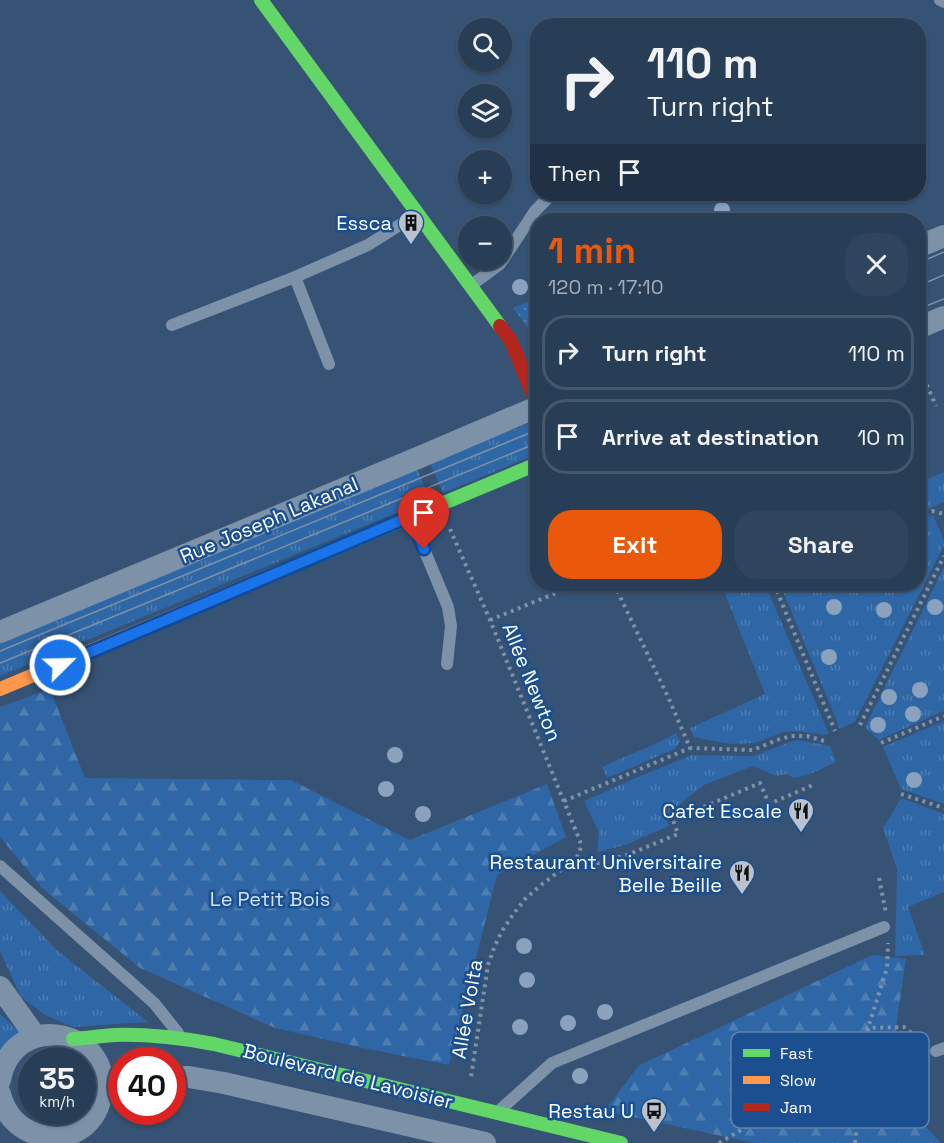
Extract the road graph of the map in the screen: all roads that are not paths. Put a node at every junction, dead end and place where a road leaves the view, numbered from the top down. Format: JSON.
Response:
{"nodes":[{"id":1,"x":261,"y":0,"type":"edge"},
{"id":2,"x":545,"y":201,"type":"edge"},
{"id":3,"x":418,"y":213,"type":"junction"},
{"id":4,"x":534,"y":213,"type":"edge"},
{"id":5,"x":530,"y":219,"type":"edge"},
{"id":6,"x":944,"y":236,"type":"edge"},
{"id":7,"x":926,"y":244,"type":"edge"},
{"id":8,"x":295,"y":277,"type":"junction"},
{"id":9,"x":471,"y":286,"type":"junction"},
{"id":10,"x":944,"y":317,"type":"edge"},
{"id":11,"x":172,"y":325,"type":"dead end"},
{"id":12,"x":926,"y":325,"type":"edge"},
{"id":13,"x":329,"y":364,"type":"dead end"},
{"id":14,"x":530,"y":387,"type":"edge"},
{"id":15,"x":530,"y":408,"type":"edge"},
{"id":16,"x":530,"y":467,"type":"edge"},
{"id":17,"x":411,"y":516,"type":"junction"},
{"id":18,"x":0,"y":632,"type":"edge"},
{"id":19,"x":447,"y":664,"type":"dead end"},
{"id":20,"x":0,"y":689,"type":"edge"},
{"id":21,"x":0,"y":866,"type":"edge"},
{"id":22,"x":886,"y":924,"type":"road end"},
{"id":23,"x":0,"y":987,"type":"edge"},
{"id":24,"x":36,"y":1037,"type":"junction"},
{"id":25,"x":183,"y":1038,"type":"junction"},
{"id":26,"x":73,"y":1039,"type":"junction"},
{"id":27,"x":85,"y":1047,"type":"edge"},
{"id":28,"x":96,"y":1061,"type":"edge"},
{"id":29,"x":186,"y":1077,"type":"edge"},
{"id":30,"x":0,"y":1080,"type":"edge"},
{"id":31,"x":0,"y":1094,"type":"edge"},
{"id":32,"x":108,"y":1104,"type":"edge"},
{"id":33,"x":96,"y":1111,"type":"edge"},
{"id":34,"x":497,"y":1112,"type":"junction"},
{"id":35,"x":96,"y":1114,"type":"edge"},
{"id":36,"x":85,"y":1125,"type":"edge"},
{"id":37,"x":26,"y":1136,"type":"edge"},
{"id":38,"x":68,"y":1139,"type":"edge"},
{"id":39,"x":485,"y":1143,"type":"edge"},
{"id":40,"x":621,"y":1143,"type":"edge"}],
"edges":[{"from":1,"to":3,"type":"street"},
{"from":2,"to":4,"type":"lane"},
{"from":3,"to":8,"type":"lane"},
{"from":3,"to":9,"type":"street"},
{"from":5,"to":9,"type":"lane"},
{"from":6,"to":7,"type":"street"},
{"from":8,"to":11,"type":"lane"},
{"from":8,"to":13,"type":"lane"},
{"from":9,"to":14,"type":"street"},
{"from":10,"to":12,"type":"street"},
{"from":15,"to":18,"type":"street","name":"Rue Joseph Lakanal"},
{"from":16,"to":17,"type":"street"},
{"from":17,"to":19,"type":"lane"},
{"from":17,"to":20,"type":"street"},
{"from":21,"to":25,"type":"lane"},
{"from":22,"to":34,"type":"lane"},
{"from":23,"to":24,"type":"street"},
{"from":24,"to":26,"type":"street"},
{"from":24,"to":30,"type":"street"},
{"from":25,"to":26,"type":"street","name":"Boulevard de Lavoisier"},
{"from":25,"to":34,"type":"street","name":"Boulevard de Lavoisier"},
{"from":26,"to":27,"type":"street"},
{"from":28,"to":33,"type":"street"},
{"from":29,"to":39,"type":"street","name":"Boulevard de Lavoisier"},
{"from":31,"to":37,"type":"street"},
{"from":32,"to":35,"type":"street"},
{"from":34,"to":40,"type":"street","name":"Boulevard de Lavoisier"},
{"from":36,"to":38,"type":"street"},
{"from":37,"to":38,"type":"street"}]}
